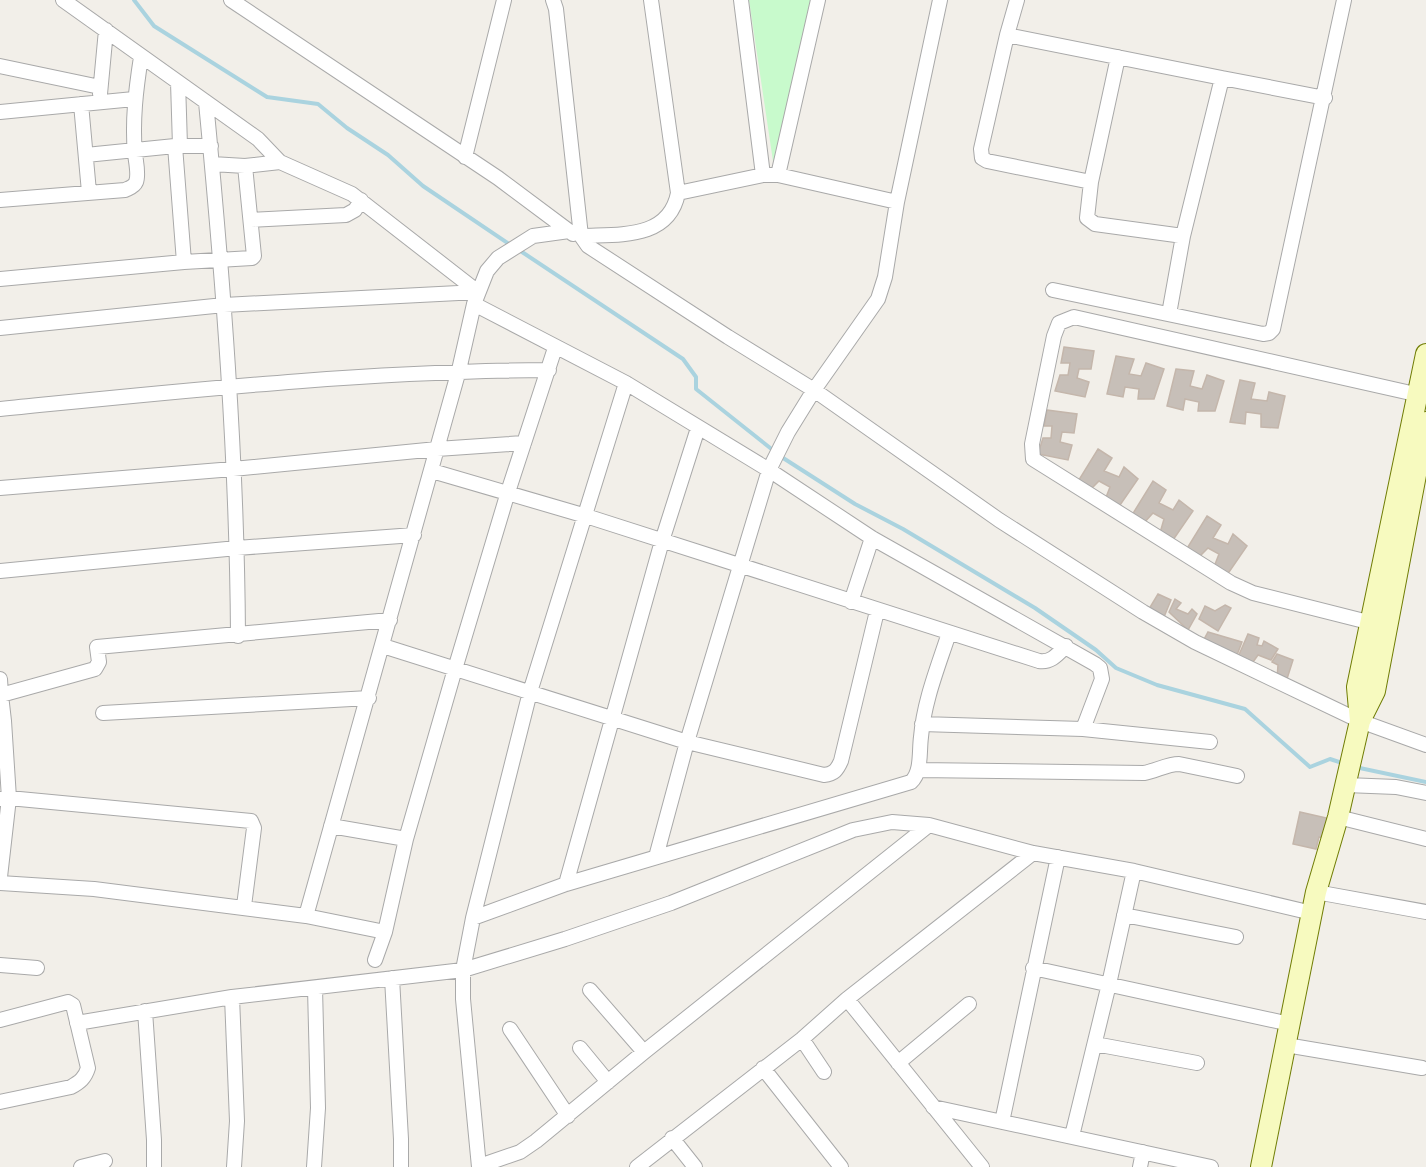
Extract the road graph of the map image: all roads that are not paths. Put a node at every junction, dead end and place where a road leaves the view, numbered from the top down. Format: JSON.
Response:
{"nodes":[{"id":1,"x":63,"y":0,"type":"edge"},
{"id":2,"x":231,"y":0,"type":"edge"},
{"id":3,"x":504,"y":0,"type":"edge"},
{"id":4,"x":553,"y":0,"type":"edge"},
{"id":5,"x":651,"y":0,"type":"edge"},
{"id":6,"x":741,"y":0,"type":"edge"},
{"id":7,"x":818,"y":0,"type":"edge"},
{"id":8,"x":940,"y":0,"type":"edge"},
{"id":9,"x":1017,"y":0,"type":"edge"},
{"id":10,"x":1344,"y":0,"type":"edge"},
{"id":11,"x":106,"y":30,"type":"junction"},
{"id":12,"x":1007,"y":34,"type":"junction"},
{"id":13,"x":141,"y":57,"type":"junction"},
{"id":14,"x":1118,"y":57,"type":"junction"},
{"id":15,"x":0,"y":66,"type":"edge"},
{"id":16,"x":1222,"y":78,"type":"junction"},
{"id":17,"x":178,"y":82,"type":"junction"},
{"id":18,"x":100,"y":87,"type":"junction"},
{"id":19,"x":1325,"y":98,"type":"junction"},
{"id":20,"x":134,"y":99,"type":"junction"},
{"id":21,"x":206,"y":102,"type":"junction"},
{"id":22,"x":99,"y":103,"type":"junction"},
{"id":23,"x":81,"y":104,"type":"junction"},
{"id":24,"x":0,"y":112,"type":"edge"},
{"id":25,"x":177,"y":146,"type":"junction"},
{"id":26,"x":211,"y":146,"type":"junction"},
{"id":27,"x":135,"y":151,"type":"junction"},
{"id":28,"x":86,"y":155,"type":"junction"},
{"id":29,"x":465,"y":157,"type":"junction"},
{"id":30,"x":280,"y":162,"type":"junction"},
{"id":31,"x":212,"y":164,"type":"junction"},
{"id":32,"x":245,"y":166,"type":"junction"},
{"id":33,"x":763,"y":175,"type":"junction"},
{"id":34,"x":777,"y":175,"type":"junction"},
{"id":35,"x":1091,"y":182,"type":"junction"},
{"id":36,"x":89,"y":192,"type":"junction"},
{"id":37,"x":678,"y":193,"type":"junction"},
{"id":38,"x":0,"y":200,"type":"edge"},
{"id":39,"x":361,"y":200,"type":"junction"},
{"id":40,"x":897,"y":202,"type":"junction"},
{"id":41,"x":250,"y":220,"type":"junction"},
{"id":42,"x":578,"y":236,"type":"junction"},
{"id":43,"x":1183,"y":236,"type":"junction"},
{"id":44,"x":222,"y":261,"type":"junction"},
{"id":45,"x":184,"y":262,"type":"junction"},
{"id":46,"x":0,"y":279,"type":"edge"},
{"id":47,"x":1053,"y":290,"type":"dead end"},
{"id":48,"x":476,"y":298,"type":"junction"},
{"id":49,"x":224,"y":305,"type":"junction"},
{"id":50,"x":1168,"y":314,"type":"junction"},
{"id":51,"x":0,"y":328,"type":"edge"},
{"id":52,"x":555,"y":348,"type":"junction"},
{"id":53,"x":1426,"y":354,"type":"edge"},
{"id":54,"x":459,"y":370,"type":"junction"},
{"id":55,"x":549,"y":370,"type":"junction"},
{"id":56,"x":626,"y":383,"type":"junction"},
{"id":57,"x":228,"y":387,"type":"junction"},
{"id":58,"x":814,"y":390,"type":"junction"},
{"id":59,"x":1422,"y":396,"type":"edge"},
{"id":60,"x":0,"y":409,"type":"edge"},
{"id":61,"x":1426,"y":422,"type":"edge"},
{"id":62,"x":698,"y":428,"type":"junction"},
{"id":63,"x":524,"y":443,"type":"junction"},
{"id":64,"x":437,"y":449,"type":"junction"},
{"id":65,"x":771,"y":464,"type":"junction"},
{"id":66,"x":233,"y":469,"type":"junction"},
{"id":67,"x":432,"y":471,"type":"junction"},
{"id":68,"x":0,"y":488,"type":"edge"},
{"id":69,"x":508,"y":492,"type":"junction"},
{"id":70,"x":586,"y":516,"type":"junction"},
{"id":71,"x":414,"y":535,"type":"junction"},
{"id":72,"x":872,"y":538,"type":"junction"},
{"id":73,"x":662,"y":542,"type":"junction"},
{"id":74,"x":237,"y":549,"type":"junction"},
{"id":75,"x":740,"y":565,"type":"junction"},
{"id":76,"x":0,"y":571,"type":"edge"},
{"id":77,"x":850,"y":602,"type":"junction"},
{"id":78,"x":877,"y":611,"type":"junction"},
{"id":79,"x":390,"y":620,"type":"junction"},
{"id":80,"x":1379,"y":625,"type":"junction"},
{"id":81,"x":949,"y":633,"type":"junction"},
{"id":82,"x":238,"y":636,"type":"junction"},
{"id":83,"x":383,"y":646,"type":"junction"},
{"id":84,"x":1066,"y":646,"type":"junction"},
{"id":85,"x":455,"y":669,"type":"junction"},
{"id":86,"x":0,"y":679,"type":"edge"},
{"id":87,"x":530,"y":692,"type":"junction"},
{"id":88,"x":1,"y":696,"type":"edge"},
{"id":89,"x":369,"y":699,"type":"junction"},
{"id":90,"x":103,"y":713,"type":"dead end"},
{"id":91,"x":612,"y":719,"type":"junction"},
{"id":92,"x":1360,"y":721,"type":"junction"},
{"id":93,"x":2,"y":722,"type":"edge"},
{"id":94,"x":922,"y":724,"type":"junction"},
{"id":95,"x":1083,"y":729,"type":"junction"},
{"id":96,"x":687,"y":742,"type":"junction"},
{"id":97,"x":1210,"y":742,"type":"dead end"},
{"id":98,"x":1426,"y":745,"type":"edge"},
{"id":99,"x":918,"y":770,"type":"junction"},
{"id":100,"x":1237,"y":776,"type":"dead end"},
{"id":101,"x":1346,"y":782,"type":"junction"},
{"id":102,"x":1426,"y":793,"type":"edge"},
{"id":103,"x":4,"y":799,"type":"edge"},
{"id":104,"x":1338,"y":817,"type":"junction"},
{"id":105,"x":929,"y":825,"type":"junction"},
{"id":106,"x":331,"y":826,"type":"junction"},
{"id":107,"x":406,"y":839,"type":"junction"},
{"id":108,"x":1426,"y":839,"type":"edge"},
{"id":109,"x":1033,"y":853,"type":"junction"},
{"id":110,"x":1058,"y":857,"type":"junction"},
{"id":111,"x":656,"y":858,"type":"junction"},
{"id":112,"x":1134,"y":871,"type":"junction"},
{"id":113,"x":0,"y":877,"type":"edge"},
{"id":114,"x":0,"y":883,"type":"edge"},
{"id":115,"x":566,"y":884,"type":"junction"},
{"id":116,"x":1316,"y":892,"type":"junction"},
{"id":117,"x":244,"y":906,"type":"junction"},
{"id":118,"x":1426,"y":912,"type":"edge"},
{"id":119,"x":1312,"y":913,"type":"junction"},
{"id":120,"x":1124,"y":915,"type":"junction"},
{"id":121,"x":306,"y":916,"type":"junction"},
{"id":122,"x":474,"y":918,"type":"junction"},
{"id":123,"x":385,"y":932,"type":"junction"},
{"id":124,"x":1236,"y":937,"type":"dead end"},
{"id":125,"x":375,"y":960,"type":"dead end"},
{"id":126,"x":0,"y":965,"type":"edge"},
{"id":127,"x":37,"y":968,"type":"dead end"},
{"id":128,"x":1033,"y":969,"type":"junction"},
{"id":129,"x":463,"y":970,"type":"junction"},
{"id":130,"x":392,"y":978,"type":"junction"},
{"id":131,"x":1109,"y":984,"type":"junction"},
{"id":132,"x":315,"y":988,"type":"junction"},
{"id":133,"x":591,"y":990,"type":"dead end"},
{"id":134,"x":232,"y":997,"type":"junction"},
{"id":135,"x":847,"y":999,"type":"junction"},
{"id":136,"x":969,"y":1004,"type":"dead end"},
{"id":137,"x":145,"y":1011,"type":"junction"},
{"id":138,"x":0,"y":1020,"type":"edge"},
{"id":139,"x":78,"y":1023,"type":"junction"},
{"id":140,"x":1290,"y":1024,"type":"junction"},
{"id":141,"x":510,"y":1029,"type":"dead end"},
{"id":142,"x":802,"y":1039,"type":"junction"},
{"id":143,"x":1095,"y":1044,"type":"junction"},
{"id":144,"x":1286,"y":1045,"type":"junction"},
{"id":145,"x":580,"y":1048,"type":"dead end"},
{"id":146,"x":644,"y":1052,"type":"junction"},
{"id":147,"x":898,"y":1063,"type":"junction"},
{"id":148,"x":1197,"y":1063,"type":"dead end"},
{"id":149,"x":763,"y":1068,"type":"junction"},
{"id":150,"x":1422,"y":1068,"type":"dead end"},
{"id":151,"x":824,"y":1072,"type":"dead end"},
{"id":152,"x":608,"y":1082,"type":"junction"},
{"id":153,"x":0,"y":1102,"type":"edge"},
{"id":154,"x":933,"y":1107,"type":"junction"},
{"id":155,"x":568,"y":1116,"type":"junction"},
{"id":156,"x":1002,"y":1122,"type":"junction"},
{"id":157,"x":1072,"y":1136,"type":"junction"},
{"id":158,"x":672,"y":1138,"type":"junction"},
{"id":159,"x":1143,"y":1152,"type":"junction"},
{"id":160,"x":105,"y":1161,"type":"dead end"},
{"id":161,"x":81,"y":1167,"type":"edge"},
{"id":162,"x":154,"y":1167,"type":"edge"},
{"id":163,"x":234,"y":1167,"type":"edge"},
{"id":164,"x":314,"y":1167,"type":"edge"},
{"id":165,"x":401,"y":1167,"type":"edge"},
{"id":166,"x":479,"y":1167,"type":"edge"},
{"id":167,"x":637,"y":1167,"type":"edge"},
{"id":168,"x":695,"y":1167,"type":"edge"},
{"id":169,"x":841,"y":1167,"type":"edge"},
{"id":170,"x":982,"y":1167,"type":"edge"},
{"id":171,"x":1140,"y":1167,"type":"edge"},
{"id":172,"x":1211,"y":1167,"type":"edge"},
{"id":173,"x":1261,"y":1167,"type":"edge"}],
"edges":[{"from":1,"to":11,"type":"street"},
{"from":2,"to":29,"type":"street"},
{"from":3,"to":29,"type":"street"},
{"from":4,"to":42,"type":"street"},
{"from":5,"to":37,"type":"street"},
{"from":6,"to":33,"type":"street"},
{"from":7,"to":34,"type":"street"},
{"from":8,"to":40,"type":"street"},
{"from":9,"to":12,"type":"street"},
{"from":10,"to":19,"type":"street"},
{"from":11,"to":13,"type":"street"},
{"from":11,"to":18,"type":"street"},
{"from":12,"to":14,"type":"street"},
{"from":12,"to":35,"type":"street"},
{"from":13,"to":17,"type":"street"},
{"from":13,"to":20,"type":"street"},
{"from":14,"to":16,"type":"street"},
{"from":14,"to":35,"type":"street"},
{"from":15,"to":18,"type":"street"},
{"from":16,"to":19,"type":"street"},
{"from":16,"to":43,"type":"street"},
{"from":17,"to":21,"type":"street"},
{"from":17,"to":25,"type":"street"},
{"from":18,"to":22,"type":"street"},
{"from":19,"to":50,"type":"street"},
{"from":20,"to":22,"type":"street"},
{"from":20,"to":27,"type":"street"},
{"from":21,"to":26,"type":"street"},
{"from":21,"to":30,"type":"street"},
{"from":22,"to":23,"type":"street"},
{"from":23,"to":24,"type":"street"},
{"from":23,"to":28,"type":"street"},
{"from":25,"to":26,"type":"street"},
{"from":25,"to":27,"type":"street"},
{"from":25,"to":45,"type":"street"},
{"from":26,"to":31,"type":"street"},
{"from":27,"to":28,"type":"street"},
{"from":27,"to":36,"type":"street"},
{"from":28,"to":36,"type":"street"},
{"from":29,"to":42,"type":"street"},
{"from":30,"to":32,"type":"street"},
{"from":30,"to":39,"type":"street"},
{"from":31,"to":32,"type":"street"},
{"from":31,"to":44,"type":"street"},
{"from":32,"to":41,"type":"street"},
{"from":33,"to":34,"type":"street"},
{"from":33,"to":37,"type":"street"},
{"from":34,"to":40,"type":"street"},
{"from":35,"to":43,"type":"street"},
{"from":36,"to":38,"type":"street"},
{"from":37,"to":42,"type":"street"},
{"from":39,"to":41,"type":"street"},
{"from":39,"to":48,"type":"street"},
{"from":40,"to":58,"type":"street"},
{"from":41,"to":44,"type":"street"},
{"from":42,"to":48,"type":"street"},
{"from":42,"to":58,"type":"street"},
{"from":43,"to":50,"type":"street"},
{"from":44,"to":45,"type":"street"},
{"from":44,"to":49,"type":"street"},
{"from":45,"to":46,"type":"street"},
{"from":47,"to":50,"type":"street"},
{"from":48,"to":49,"type":"street"},
{"from":48,"to":52,"type":"street"},
{"from":48,"to":54,"type":"street"},
{"from":49,"to":51,"type":"street"},
{"from":49,"to":57,"type":"street"},
{"from":52,"to":55,"type":"street"},
{"from":52,"to":56,"type":"street"},
{"from":53,"to":59,"type":"street"},
{"from":54,"to":55,"type":"street"},
{"from":54,"to":57,"type":"street"},
{"from":54,"to":64,"type":"street"},
{"from":55,"to":63,"type":"street"},
{"from":56,"to":62,"type":"street"},
{"from":56,"to":70,"type":"street"},
{"from":57,"to":60,"type":"street"},
{"from":57,"to":66,"type":"street"},
{"from":58,"to":65,"type":"street"},
{"from":58,"to":92,"type":"street"},
{"from":59,"to":80,"type":"street"},
{"from":59,"to":80,"type":"street"},
{"from":61,"to":80,"type":"street"},
{"from":62,"to":65,"type":"street"},
{"from":62,"to":73,"type":"street"},
{"from":63,"to":64,"type":"street"},
{"from":63,"to":69,"type":"street"},
{"from":64,"to":66,"type":"street"},
{"from":64,"to":67,"type":"street"},
{"from":65,"to":72,"type":"street"},
{"from":65,"to":75,"type":"street"},
{"from":66,"to":68,"type":"street"},
{"from":66,"to":74,"type":"street"},
{"from":67,"to":69,"type":"street"},
{"from":67,"to":71,"type":"street"},
{"from":69,"to":70,"type":"street"},
{"from":69,"to":85,"type":"street"},
{"from":70,"to":73,"type":"street"},
{"from":70,"to":87,"type":"street"},
{"from":71,"to":74,"type":"street"},
{"from":71,"to":79,"type":"street"},
{"from":72,"to":77,"type":"street"},
{"from":72,"to":84,"type":"street"},
{"from":73,"to":75,"type":"street"},
{"from":73,"to":91,"type":"street"},
{"from":74,"to":76,"type":"street"},
{"from":74,"to":82,"type":"street"},
{"from":75,"to":77,"type":"street"},
{"from":75,"to":96,"type":"street"},
{"from":77,"to":78,"type":"street"},
{"from":78,"to":81,"type":"street"},
{"from":78,"to":96,"type":"street"},
{"from":79,"to":82,"type":"street"},
{"from":79,"to":83,"type":"street"},
{"from":80,"to":92,"type":"street"},
{"from":81,"to":84,"type":"street"},
{"from":81,"to":94,"type":"street"},
{"from":82,"to":88,"type":"street"},
{"from":83,"to":85,"type":"street"},
{"from":83,"to":89,"type":"street"},
{"from":84,"to":95,"type":"street"},
{"from":85,"to":87,"type":"street"},
{"from":85,"to":107,"type":"street"},
{"from":86,"to":88,"type":"street"},
{"from":87,"to":91,"type":"street"},
{"from":87,"to":122,"type":"street"},
{"from":88,"to":93,"type":"street"},
{"from":89,"to":90,"type":"street"},
{"from":89,"to":106,"type":"street"},
{"from":91,"to":96,"type":"street"},
{"from":91,"to":115,"type":"street"},
{"from":92,"to":98,"type":"street"},
{"from":92,"to":101,"type":"street"},
{"from":93,"to":103,"type":"street"},
{"from":94,"to":95,"type":"street"},
{"from":94,"to":99,"type":"street"},
{"from":95,"to":97,"type":"street"},
{"from":96,"to":111,"type":"street"},
{"from":99,"to":100,"type":"street"},
{"from":99,"to":111,"type":"street"},
{"from":101,"to":102,"type":"street"},
{"from":101,"to":104,"type":"street"},
{"from":103,"to":113,"type":"street"},
{"from":103,"to":117,"type":"street"},
{"from":104,"to":108,"type":"street"},
{"from":104,"to":116,"type":"street"},
{"from":105,"to":109,"type":"street"},
{"from":105,"to":129,"type":"street"},
{"from":105,"to":146,"type":"street"},
{"from":106,"to":107,"type":"street"},
{"from":106,"to":121,"type":"street"},
{"from":107,"to":123,"type":"street"},
{"from":109,"to":110,"type":"street"},
{"from":109,"to":135,"type":"street"},
{"from":110,"to":112,"type":"street"},
{"from":110,"to":128,"type":"street"},
{"from":111,"to":115,"type":"street"},
{"from":112,"to":119,"type":"street"},
{"from":112,"to":120,"type":"street"},
{"from":114,"to":117,"type":"street"},
{"from":115,"to":122,"type":"street"},
{"from":116,"to":118,"type":"street"},
{"from":116,"to":119,"type":"street"},
{"from":117,"to":121,"type":"street"},
{"from":119,"to":140,"type":"street"},
{"from":120,"to":124,"type":"street"},
{"from":120,"to":131,"type":"street"},
{"from":121,"to":123,"type":"street"},
{"from":122,"to":129,"type":"street"},
{"from":123,"to":125,"type":"street"},
{"from":126,"to":127,"type":"street"},
{"from":128,"to":131,"type":"street"},
{"from":128,"to":156,"type":"street"},
{"from":129,"to":130,"type":"street"},
{"from":129,"to":166,"type":"street"},
{"from":130,"to":132,"type":"street"},
{"from":130,"to":165,"type":"street"},
{"from":131,"to":140,"type":"street"},
{"from":131,"to":143,"type":"street"},
{"from":132,"to":134,"type":"street"},
{"from":132,"to":164,"type":"street"},
{"from":133,"to":146,"type":"street"},
{"from":134,"to":137,"type":"street"},
{"from":134,"to":163,"type":"street"},
{"from":135,"to":142,"type":"street"},
{"from":135,"to":147,"type":"street"},
{"from":136,"to":147,"type":"street"},
{"from":137,"to":139,"type":"street"},
{"from":137,"to":162,"type":"street"},
{"from":138,"to":139,"type":"street"},
{"from":139,"to":153,"type":"street"},
{"from":140,"to":144,"type":"street"},
{"from":141,"to":155,"type":"street"},
{"from":142,"to":149,"type":"street"},
{"from":142,"to":151,"type":"street"},
{"from":143,"to":148,"type":"street"},
{"from":143,"to":157,"type":"street"},
{"from":144,"to":150,"type":"street"},
{"from":144,"to":173,"type":"street"},
{"from":145,"to":152,"type":"street"},
{"from":146,"to":152,"type":"street"},
{"from":147,"to":154,"type":"street"},
{"from":149,"to":158,"type":"street"},
{"from":149,"to":169,"type":"street"},
{"from":152,"to":155,"type":"street"},
{"from":154,"to":156,"type":"street"},
{"from":154,"to":170,"type":"street"},
{"from":155,"to":166,"type":"street"},
{"from":156,"to":157,"type":"street"},
{"from":157,"to":159,"type":"street"},
{"from":158,"to":167,"type":"street"},
{"from":158,"to":168,"type":"street"},
{"from":159,"to":171,"type":"street"},
{"from":159,"to":172,"type":"street"},
{"from":160,"to":161,"type":"street"}]}
